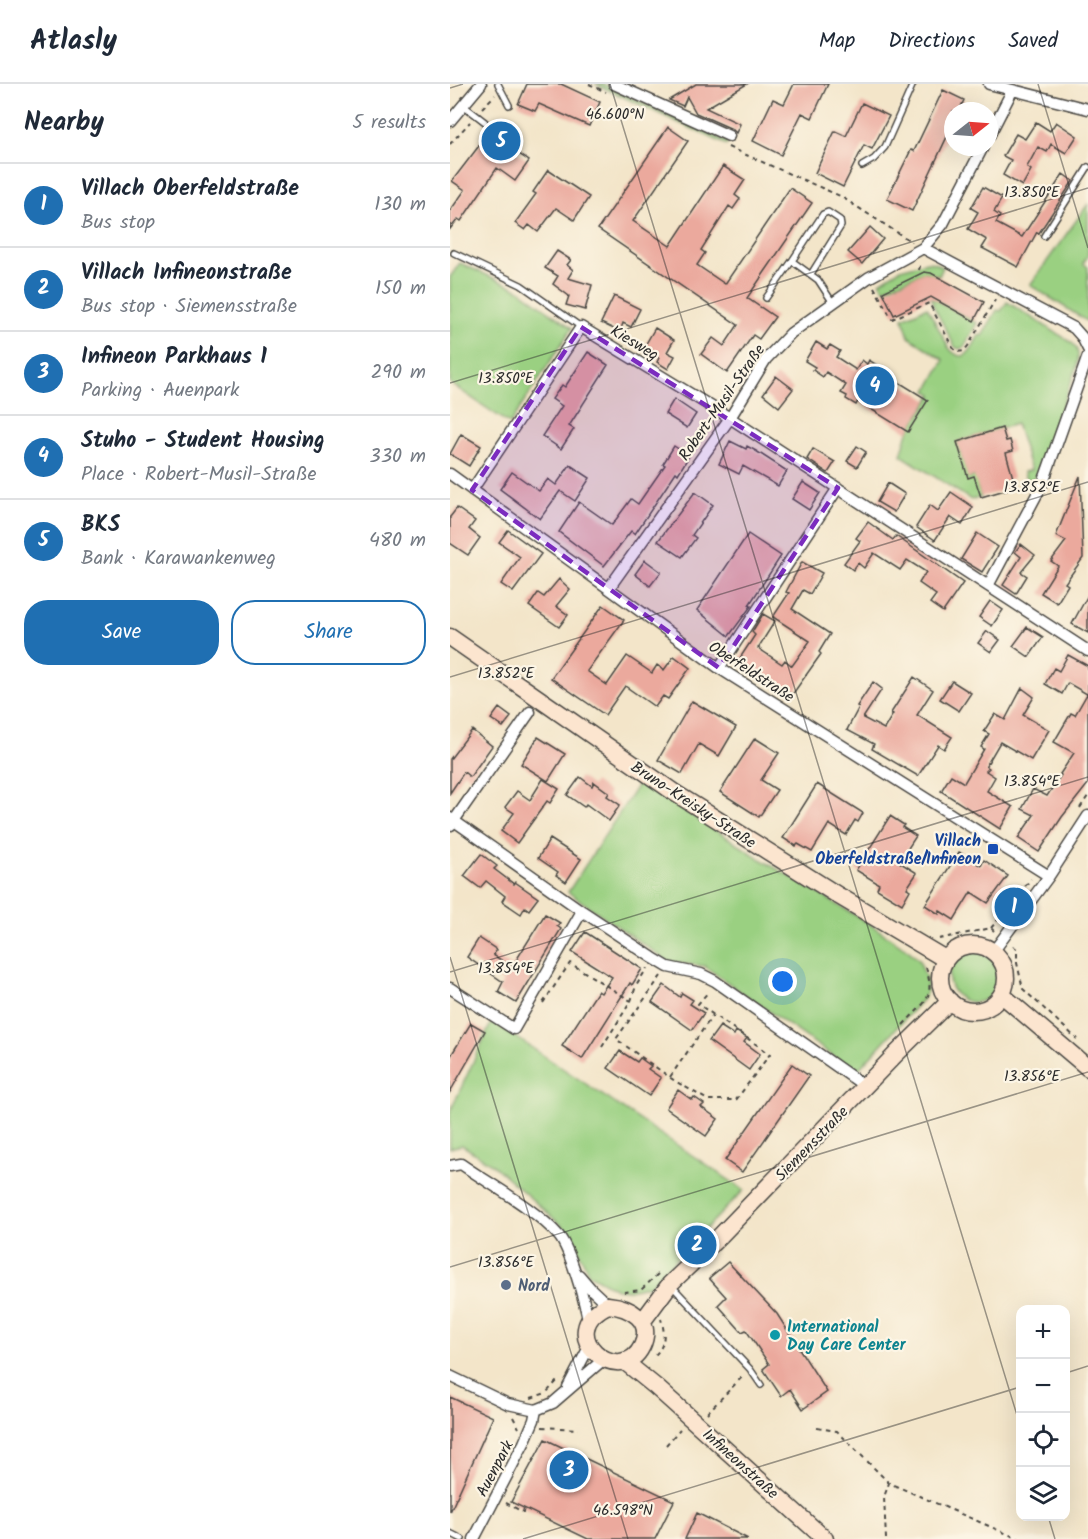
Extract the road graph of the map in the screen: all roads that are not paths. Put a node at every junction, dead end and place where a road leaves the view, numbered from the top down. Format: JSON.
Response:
{"nodes":[{"id":1,"x":481,"y":84,"type":"edge"},
{"id":2,"x":498,"y":84,"type":"edge"},
{"id":3,"x":914,"y":84,"type":"edge"},
{"id":4,"x":989,"y":84,"type":"edge"},
{"id":5,"x":611,"y":88,"type":"edge"},
{"id":6,"x":1012,"y":91,"type":"junction"},
{"id":7,"x":463,"y":105,"type":"junction"},
{"id":8,"x":509,"y":105,"type":"dead end"},
{"id":9,"x":1088,"y":109,"type":"edge"},
{"id":10,"x":998,"y":118,"type":"edge"},
{"id":11,"x":450,"y":121,"type":"edge"},
{"id":12,"x":485,"y":122,"type":"dead end"},
{"id":13,"x":727,"y":141,"type":"road end"},
{"id":14,"x":978,"y":156,"type":"edge"},
{"id":15,"x":862,"y":166,"type":"dead end"},
{"id":16,"x":1088,"y":167,"type":"edge"},
{"id":17,"x":1044,"y":236,"type":"dead end"},
{"id":18,"x":923,"y":248,"type":"junction"},
{"id":19,"x":454,"y":253,"type":"dead end"},
{"id":20,"x":792,"y":261,"type":"junction"},
{"id":21,"x":811,"y":274,"type":"junction"},
{"id":22,"x":766,"y":298,"type":"dead end"},
{"id":23,"x":833,"y":303,"type":"junction"},
{"id":24,"x":581,"y":327,"type":"junction"},
{"id":25,"x":1088,"y":349,"type":"edge"},
{"id":26,"x":1088,"y":356,"type":"edge"},
{"id":27,"x":730,"y":418,"type":"junction"},
{"id":28,"x":450,"y":474,"type":"edge"},
{"id":29,"x":838,"y":488,"type":"junction"},
{"id":30,"x":472,"y":490,"type":"junction"},
{"id":31,"x":988,"y":586,"type":"junction"},
{"id":32,"x":609,"y":588,"type":"junction"},
{"id":33,"x":450,"y":637,"type":"edge"},
{"id":34,"x":1088,"y":651,"type":"edge"},
{"id":35,"x":718,"y":668,"type":"junction"},
{"id":36,"x":530,"y":712,"type":"dead end"},
{"id":37,"x":1088,"y":816,"type":"edge"},
{"id":38,"x":451,"y":822,"type":"edge"},
{"id":39,"x":1049,"y":876,"type":"junction"},
{"id":40,"x":582,"y":911,"type":"junction"},
{"id":41,"x":993,"y":952,"type":"junction"},
{"id":42,"x":945,"y":959,"type":"junction"},
{"id":43,"x":450,"y":988,"type":"edge"},
{"id":44,"x":1002,"y":995,"type":"junction"},
{"id":45,"x":950,"y":1001,"type":"junction"},
{"id":46,"x":1088,"y":1068,"type":"edge"},
{"id":47,"x":866,"y":1087,"type":"junction"},
{"id":48,"x":456,"y":1165,"type":"edge"},
{"id":49,"x":450,"y":1172,"type":"edge"},
{"id":50,"x":571,"y":1265,"type":"junction"},
{"id":51,"x":670,"y":1284,"type":"junction"},
{"id":52,"x":614,"y":1299,"type":"junction"},
{"id":53,"x":639,"y":1318,"type":"junction"},
{"id":54,"x":588,"y":1319,"type":"junction"},
{"id":55,"x":590,"y":1347,"type":"junction"},
{"id":56,"x":630,"y":1358,"type":"junction"},
{"id":57,"x":604,"y":1359,"type":"junction"},
{"id":58,"x":450,"y":1376,"type":"edge"},
{"id":59,"x":761,"y":1385,"type":"dead end"},
{"id":60,"x":566,"y":1390,"type":"junction"},
{"id":61,"x":536,"y":1410,"type":"junction"},
{"id":62,"x":450,"y":1533,"type":"edge"},
{"id":63,"x":462,"y":1539,"type":"edge"},
{"id":64,"x":474,"y":1539,"type":"edge"},
{"id":65,"x":825,"y":1539,"type":"edge"}],
"edges":[{"from":1,"to":7,"type":"street"},
{"from":2,"to":8,"type":"lane"},
{"from":3,"to":15,"type":"lane"},
{"from":4,"to":6,"type":"street"},
{"from":5,"to":13,"type":"street"},
{"from":6,"to":9,"type":"street"},
{"from":6,"to":10,"type":"street"},
{"from":7,"to":11,"type":"street"},
{"from":7,"to":12,"type":"lane"},
{"from":14,"to":18,"type":"street","name":"Robert-Musil-Straße"},
{"from":16,"to":17,"type":"lane"},
{"from":18,"to":23,"type":"street","name":"Robert-Musil-Straße"},
{"from":18,"to":25,"type":"street"},
{"from":19,"to":24,"type":"lane"},
{"from":20,"to":21,"type":"lane"},
{"from":20,"to":21,"type":"lane"},
{"from":20,"to":22,"type":"lane"},
{"from":21,"to":23,"type":"lane"},
{"from":23,"to":27,"type":"street","name":"Robert-Musil-Straße"},
{"from":24,"to":27,"type":"street","name":"Kiesweg"},
{"from":24,"to":30,"type":"street"},
{"from":26,"to":31,"type":"street"},
{"from":27,"to":29,"type":"street","name":"Kiesweg"},
{"from":27,"to":32,"type":"street","name":"Robert-Musil-Straße"},
{"from":28,"to":30,"type":"street","name":"Oberfeldstraße"},
{"from":29,"to":31,"type":"street","name":"Kiesweg"},
{"from":29,"to":35,"type":"street"},
{"from":30,"to":32,"type":"street","name":"Oberfeldstraße"},
{"from":31,"to":34,"type":"street","name":"Kiesweg"},
{"from":32,"to":35,"type":"street","name":"Oberfeldstraße"},
{"from":33,"to":42,"type":"street","name":"Bruno-Kreisky-Straße"},
{"from":35,"to":39,"type":"street","name":"Oberfeldstraße"},
{"from":36,"to":38,"type":"street"},
{"from":37,"to":39,"type":"street"},
{"from":38,"to":40,"type":"street"},
{"from":39,"to":41,"type":"street"},
{"from":40,"to":43,"type":"street"},
{"from":40,"to":47,"type":"street"},
{"from":41,"to":42,"type":"street"},
{"from":41,"to":44,"type":"street"},
{"from":42,"to":45,"type":"street"},
{"from":44,"to":45,"type":"street"},
{"from":44,"to":46,"type":"street"},
{"from":45,"to":47,"type":"street","name":"Siemensstraße"},
{"from":47,"to":51,"type":"street","name":"Siemensstraße"},
{"from":48,"to":49,"type":"street"},
{"from":48,"to":50,"type":"street"},
{"from":50,"to":52,"type":"street"},
{"from":50,"to":54,"type":"street"},
{"from":51,"to":53,"type":"street","name":"Siemensstraße"},
{"from":51,"to":59,"type":"lane"},
{"from":52,"to":53,"type":"street"},
{"from":52,"to":54,"type":"street"},
{"from":53,"to":56,"type":"street"},
{"from":54,"to":55,"type":"street"},
{"from":55,"to":57,"type":"street"},
{"from":55,"to":60,"type":"street"},
{"from":56,"to":57,"type":"street"},
{"from":56,"to":65,"type":"street","name":"Infineonstraße"},
{"from":57,"to":60,"type":"street"},
{"from":58,"to":61,"type":"street"},
{"from":60,"to":61,"type":"street"},
{"from":61,"to":64,"type":"street","name":"Auenpark"},
{"from":62,"to":63,"type":"lane"}]}
